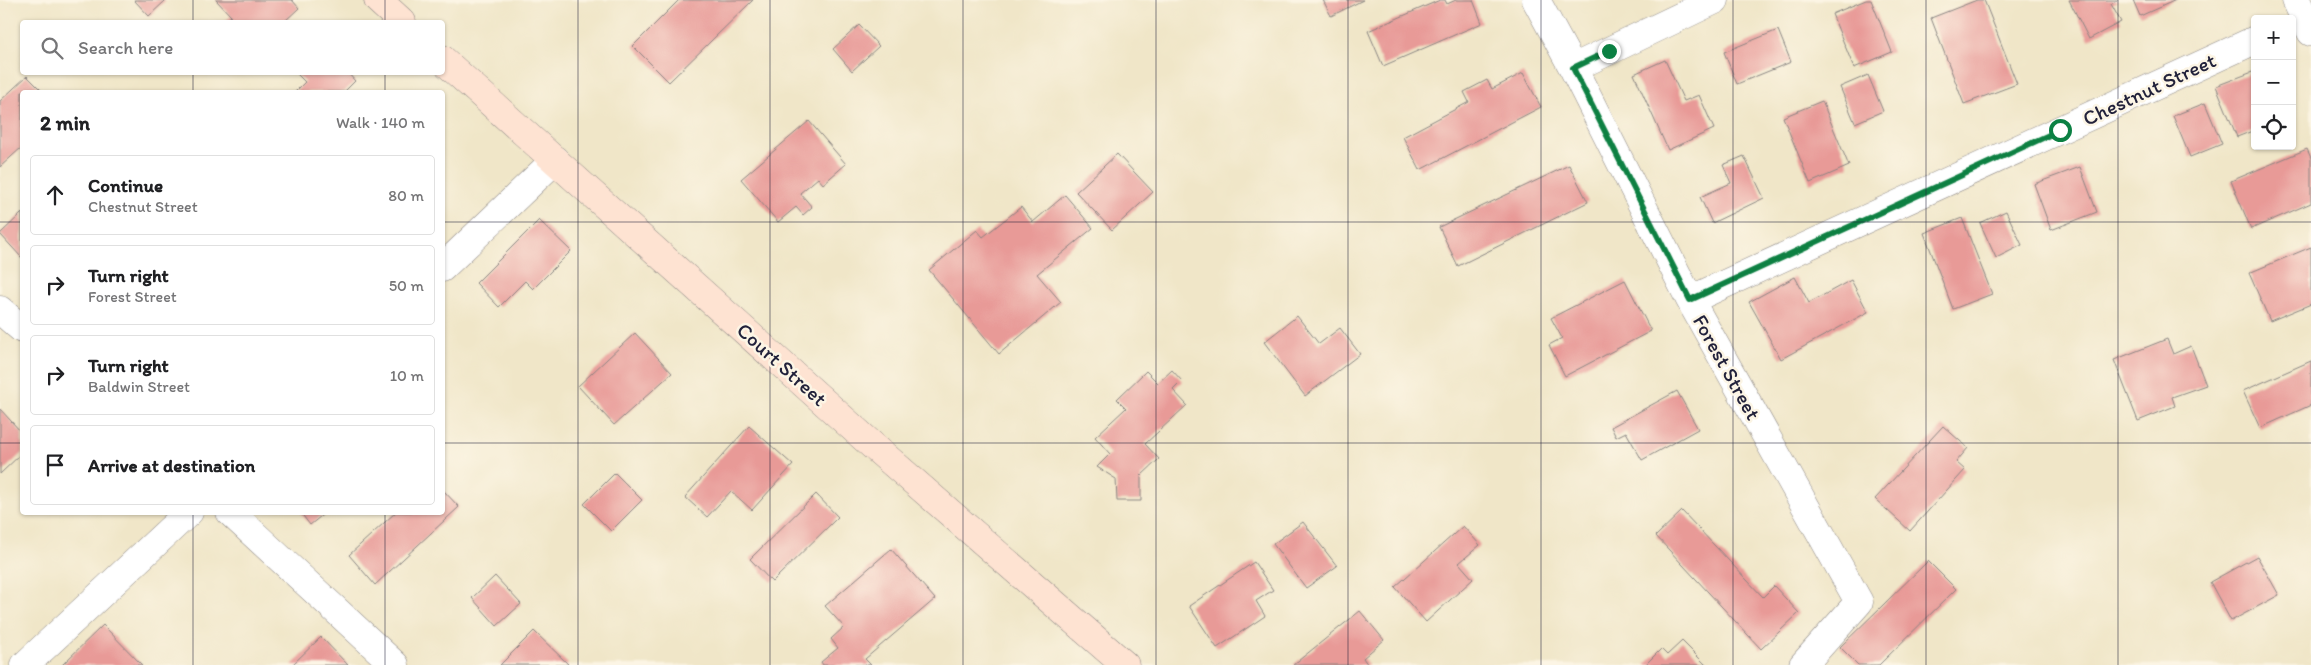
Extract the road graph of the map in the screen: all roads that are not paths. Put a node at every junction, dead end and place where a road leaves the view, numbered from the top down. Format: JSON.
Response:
{"nodes":[{"id":1,"x":378,"y":0,"type":"edge"},
{"id":2,"x":1536,"y":0,"type":"edge"},
{"id":3,"x":1715,"y":0,"type":"edge"},
{"id":4,"x":400,"y":20,"type":"edge"},
{"id":5,"x":2251,"y":42,"type":"edge"},
{"id":6,"x":445,"y":62,"type":"edge"},
{"id":7,"x":1573,"y":68,"type":"junction"},
{"id":8,"x":555,"y":160,"type":"junction"},
{"id":9,"x":445,"y":265,"type":"edge"},
{"id":10,"x":1690,"y":300,"type":"junction"},
{"id":11,"x":0,"y":310,"type":"edge"},
{"id":12,"x":20,"y":327,"type":"edge"},
{"id":13,"x":186,"y":515,"type":"edge"},
{"id":14,"x":233,"y":515,"type":"edge"},
{"id":15,"x":25,"y":665,"type":"edge"},
{"id":16,"x":395,"y":665,"type":"edge"},
{"id":17,"x":1125,"y":665,"type":"edge"},
{"id":18,"x":1803,"y":665,"type":"edge"}],
"edges":[{"from":1,"to":4,"type":"main road"},
{"from":2,"to":7,"type":"street","name":"Forest Street"},
{"from":3,"to":7,"type":"street"},
{"from":5,"to":10,"type":"street","name":"Chestnut Street"},
{"from":6,"to":8,"type":"main road","name":"Court Street"},
{"from":7,"to":10,"type":"street","name":"Forest Street"},
{"from":8,"to":9,"type":"street"},
{"from":8,"to":17,"type":"main road","name":"Court Street"},
{"from":10,"to":18,"type":"street","name":"Forest Street"},
{"from":11,"to":12,"type":"street"},
{"from":13,"to":15,"type":"street"},
{"from":14,"to":16,"type":"street"}]}
